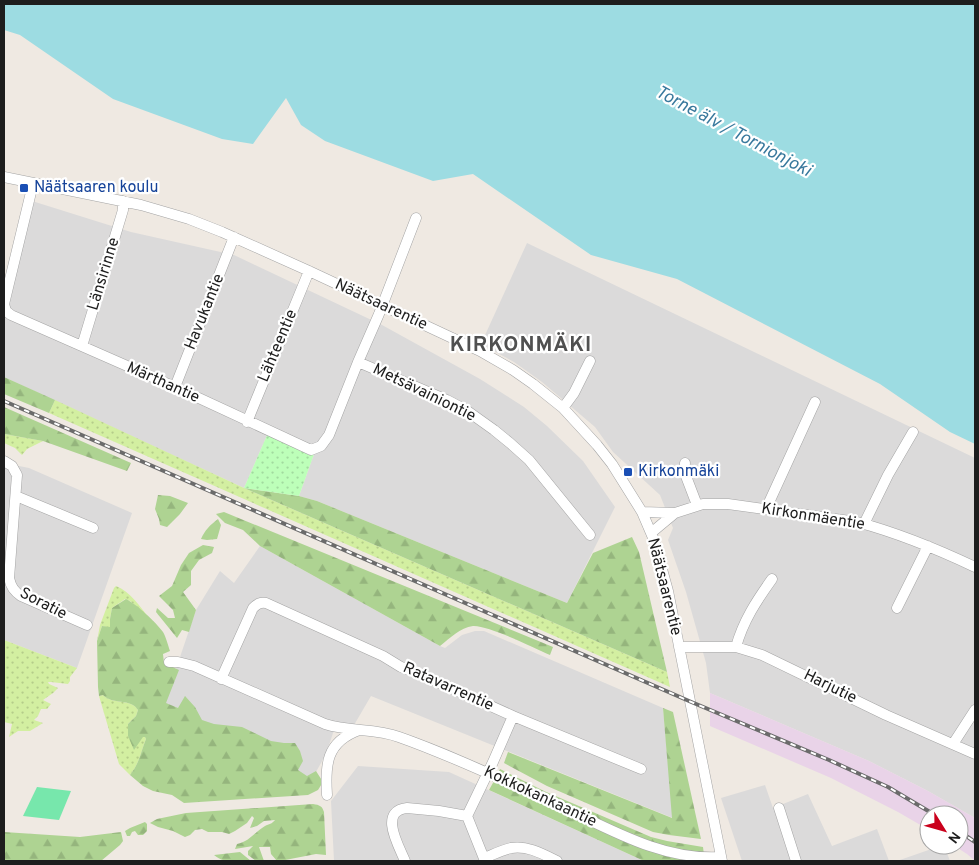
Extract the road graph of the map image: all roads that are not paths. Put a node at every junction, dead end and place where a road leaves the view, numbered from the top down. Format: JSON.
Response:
{"nodes":[{"id":1,"x":4,"y":177,"type":"edge"},
{"id":2,"x":33,"y":184,"type":"junction"},
{"id":3,"x":123,"y":201,"type":"junction"},
{"id":4,"x":416,"y":218,"type":"dead end"},
{"id":5,"x":234,"y":238,"type":"junction"},
{"id":6,"x":309,"y":271,"type":"junction"},
{"id":7,"x":382,"y":306,"type":"junction"},
{"id":8,"x":82,"y":346,"type":"junction"},
{"id":9,"x":590,"y":361,"type":"dead end"},
{"id":10,"x":358,"y":362,"type":"junction"},
{"id":11,"x":175,"y":387,"type":"junction"},
{"id":12,"x":815,"y":402,"type":"dead end"},
{"id":13,"x":563,"y":408,"type":"junction"},
{"id":14,"x":247,"y":422,"type":"junction"},
{"id":15,"x":913,"y":432,"type":"dead end"},
{"id":16,"x":4,"y":461,"type":"edge"},
{"id":17,"x":685,"y":463,"type":"dead end"},
{"id":18,"x":16,"y":496,"type":"junction"},
{"id":19,"x":697,"y":505,"type":"junction"},
{"id":20,"x":766,"y":509,"type":"junction"},
{"id":21,"x":642,"y":512,"type":"junction"},
{"id":22,"x":675,"y":513,"type":"junction"},
{"id":23,"x":864,"y":524,"type":"junction"},
{"id":24,"x":93,"y":528,"type":"dead end"},
{"id":25,"x":651,"y":533,"type":"junction"},
{"id":26,"x":590,"y":536,"type":"dead end"},
{"id":27,"x":928,"y":546,"type":"junction"},
{"id":28,"x":975,"y":567,"type":"edge"},
{"id":29,"x":772,"y":579,"type":"dead end"},
{"id":30,"x":897,"y":608,"type":"dead end"},
{"id":31,"x":87,"y":625,"type":"dead end"},
{"id":32,"x":736,"y":647,"type":"junction"},
{"id":33,"x":679,"y":648,"type":"junction"},
{"id":34,"x":170,"y":662,"type":"dead end"},
{"id":35,"x":221,"y":679,"type":"junction"},
{"id":36,"x":975,"y":710,"type":"edge"},
{"id":37,"x":512,"y":716,"type":"junction"},
{"id":38,"x":360,"y":730,"type":"junction"},
{"id":39,"x":953,"y":744,"type":"junction"},
{"id":40,"x":975,"y":754,"type":"edge"},
{"id":41,"x":641,"y":769,"type":"dead end"},
{"id":42,"x":488,"y":773,"type":"junction"},
{"id":43,"x":327,"y":795,"type":"dead end"},
{"id":44,"x":779,"y":808,"type":"dead end"},
{"id":45,"x":467,"y":816,"type":"junction"},
{"id":46,"x":721,"y":859,"type":"edge"},
{"id":47,"x":484,"y":860,"type":"edge"},
{"id":48,"x":405,"y":861,"type":"edge"},
{"id":49,"x":557,"y":861,"type":"edge"},
{"id":50,"x":796,"y":861,"type":"edge"}],
"edges":[{"from":1,"to":2,"type":"street","name":"Näätsaarentie"},
{"from":2,"to":3,"type":"street","name":"Näätsaarentie"},
{"from":2,"to":8,"type":"street","name":"Märthantie"},
{"from":3,"to":5,"type":"street","name":"Näätsaarentie"},
{"from":3,"to":8,"type":"street","name":"Länsirinne"},
{"from":4,"to":7,"type":"street"},
{"from":5,"to":6,"type":"street","name":"Näätsaarentie"},
{"from":5,"to":11,"type":"street","name":"Havukantie"},
{"from":6,"to":7,"type":"street","name":"Näätsaarentie"},
{"from":6,"to":14,"type":"street","name":"Lähteentie"},
{"from":7,"to":10,"type":"street"},
{"from":7,"to":13,"type":"street","name":"Näätsaarentie"},
{"from":8,"to":11,"type":"street","name":"Märthantie"},
{"from":9,"to":13,"type":"street"},
{"from":10,"to":14,"type":"street","name":"Märthantie"},
{"from":10,"to":26,"type":"street","name":"Metsävainiontie"},
{"from":11,"to":14,"type":"street","name":"Märthantie"},
{"from":12,"to":20,"type":"street"},
{"from":13,"to":21,"type":"street","name":"Näätsaarentie"},
{"from":15,"to":23,"type":"street"},
{"from":16,"to":18,"type":"street","name":"Soratie"},
{"from":17,"to":19,"type":"street"},
{"from":18,"to":24,"type":"street"},
{"from":18,"to":31,"type":"street","name":"Soratie"},
{"from":19,"to":20,"type":"street","name":"Kirkonmäentie"},
{"from":19,"to":22,"type":"street","name":"Kirkonmäentie"},
{"from":20,"to":23,"type":"street","name":"Kirkonmäentie"},
{"from":21,"to":22,"type":"street","name":"Kirkonmäentie"},
{"from":21,"to":25,"type":"street","name":"Näätsaarentie"},
{"from":22,"to":25,"type":"street","name":"Kirkonmäentie"},
{"from":23,"to":27,"type":"street","name":"Kirkonmäentie"},
{"from":25,"to":33,"type":"street","name":"Näätsaarentie"},
{"from":27,"to":28,"type":"street","name":"Kirkonmäentie"},
{"from":27,"to":30,"type":"street"},
{"from":29,"to":32,"type":"street"},
{"from":32,"to":33,"type":"street","name":"Harjutie"},
{"from":32,"to":39,"type":"street","name":"Harjutie"},
{"from":33,"to":46,"type":"street","name":"Näätsaarentie"},
{"from":34,"to":35,"type":"street","name":"Kokkokankaantie"},
{"from":35,"to":37,"type":"street","name":"Ratavarrentie"},
{"from":35,"to":38,"type":"street","name":"Kokkokankaantie"},
{"from":36,"to":39,"type":"street"},
{"from":37,"to":41,"type":"street","name":"Ratavarrentie"},
{"from":37,"to":42,"type":"street"},
{"from":38,"to":42,"type":"street","name":"Kokkokankaantie"},
{"from":38,"to":43,"type":"street"},
{"from":39,"to":40,"type":"street","name":"Harjutie"},
{"from":42,"to":45,"type":"street"},
{"from":42,"to":46,"type":"street","name":"Kokkokankaantie"},
{"from":44,"to":50,"type":"street"},
{"from":45,"to":47,"type":"street"},
{"from":45,"to":48,"type":"street"},
{"from":47,"to":49,"type":"street"}]}
